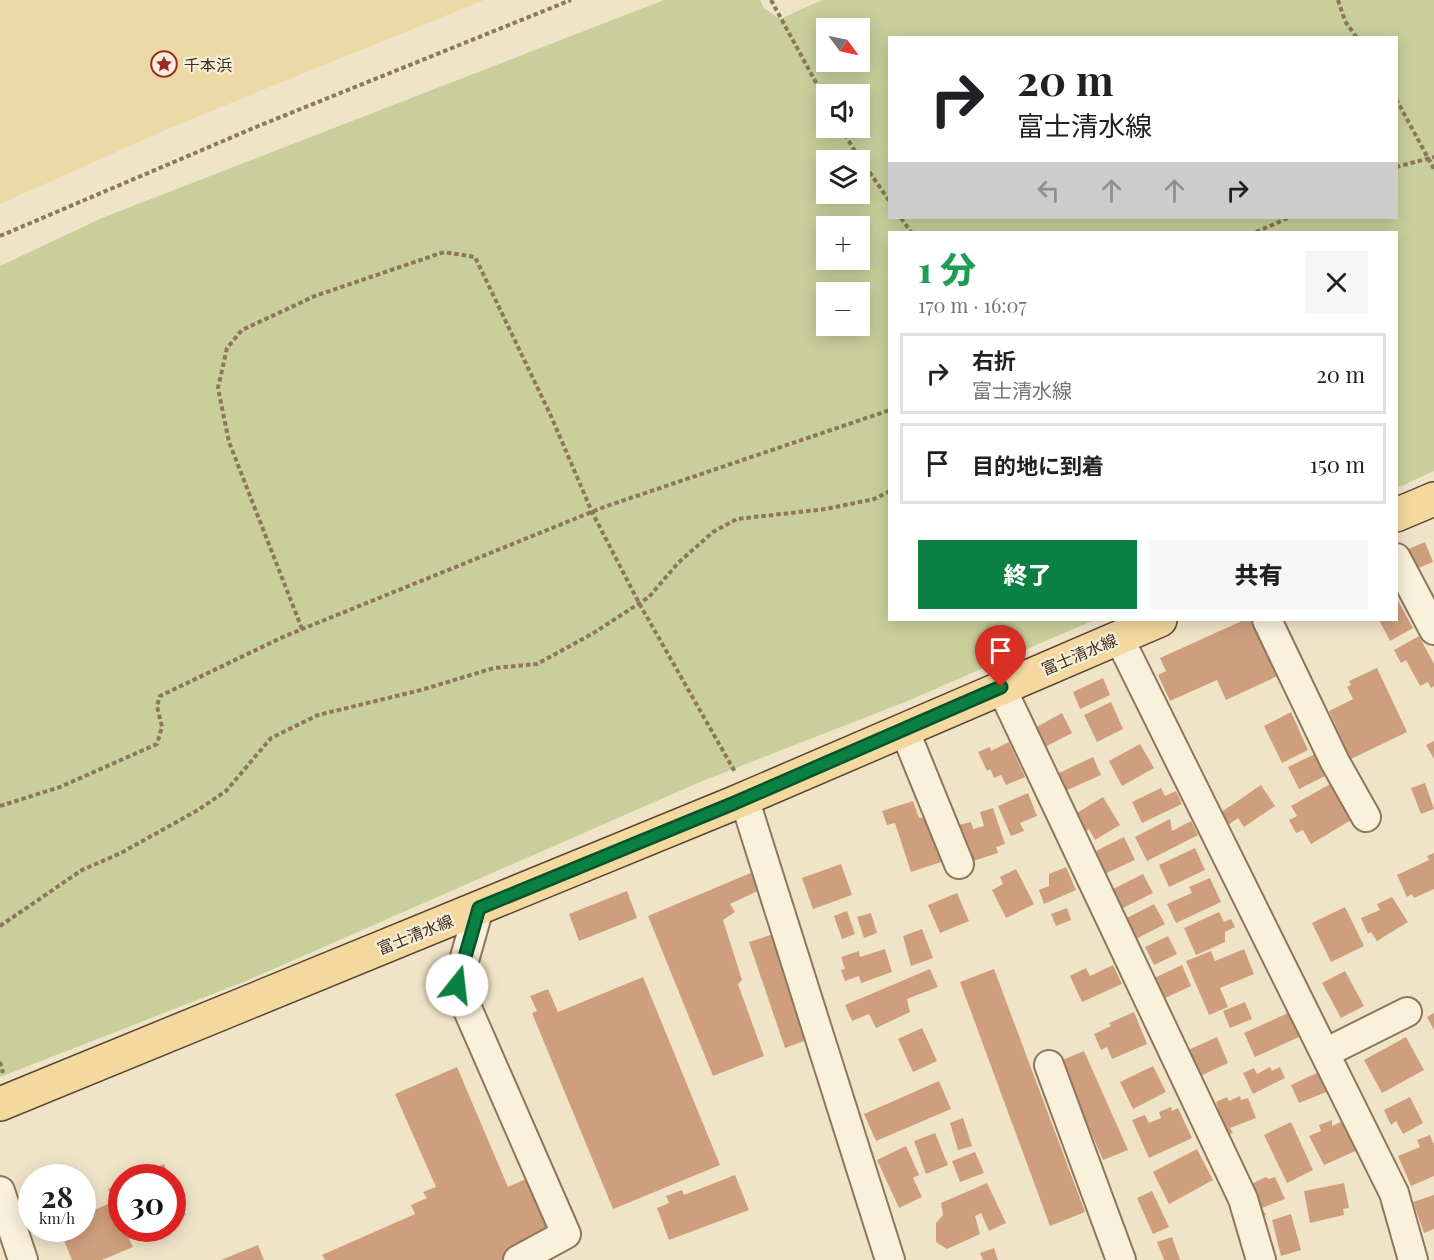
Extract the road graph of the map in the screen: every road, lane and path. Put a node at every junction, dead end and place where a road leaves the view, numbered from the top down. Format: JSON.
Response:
{"nodes":[{"id":1,"x":571,"y":0,"type":"edge"},
{"id":2,"x":771,"y":0,"type":"edge"},
{"id":3,"x":1338,"y":0,"type":"edge"},
{"id":4,"x":1356,"y":36,"type":"edge"},
{"id":5,"x":817,"y":84,"type":"edge"},
{"id":6,"x":1398,"y":103,"type":"edge"},
{"id":7,"x":847,"y":138,"type":"edge"},
{"id":8,"x":1434,"y":157,"type":"edge"},
{"id":9,"x":1428,"y":159,"type":"junction"},
{"id":10,"x":1398,"y":166,"type":"edge"},
{"id":11,"x":1434,"y":169,"type":"edge"},
{"id":12,"x":888,"y":199,"type":"edge"},
{"id":13,"x":1286,"y":219,"type":"edge"},
{"id":14,"x":1258,"y":231,"type":"edge"},
{"id":15,"x":0,"y":236,"type":"edge"},
{"id":16,"x":888,"y":411,"type":"edge"},
{"id":17,"x":888,"y":492,"type":"edge"},
{"id":18,"x":1434,"y":499,"type":"edge"},
{"id":19,"x":592,"y":512,"type":"junction"},
{"id":20,"x":1398,"y":514,"type":"edge"},
{"id":21,"x":1398,"y":562,"type":"edge"},
{"id":22,"x":639,"y":603,"type":"junction"},
{"id":23,"x":1158,"y":621,"type":"edge"},
{"id":24,"x":1267,"y":621,"type":"edge"},
{"id":25,"x":302,"y":629,"type":"junction"},
{"id":26,"x":1434,"y":630,"type":"edge"},
{"id":27,"x":1119,"y":638,"type":"junction"},
{"id":28,"x":1001,"y":687,"type":"junction"},
{"id":29,"x":904,"y":729,"type":"junction"},
{"id":30,"x":744,"y":798,"type":"junction"},
{"id":31,"x":0,"y":806,"type":"edge"},
{"id":32,"x":1366,"y":817,"type":"dead end"},
{"id":33,"x":959,"y":864,"type":"dead end"},
{"id":34,"x":479,"y":908,"type":"junction"},
{"id":35,"x":0,"y":926,"type":"edge"},
{"id":36,"x":1407,"y":1012,"type":"dead end"},
{"id":37,"x":1325,"y":1053,"type":"junction"},
{"id":38,"x":1049,"y":1065,"type":"dead end"},
{"id":39,"x":0,"y":1104,"type":"edge"},
{"id":40,"x":0,"y":1191,"type":"edge"},
{"id":41,"x":23,"y":1260,"type":"edge"},
{"id":42,"x":518,"y":1260,"type":"edge"},
{"id":43,"x":890,"y":1260,"type":"edge"},
{"id":44,"x":1121,"y":1260,"type":"edge"},
{"id":45,"x":1261,"y":1260,"type":"edge"},
{"id":46,"x":1413,"y":1260,"type":"edge"}],
"edges":[{"from":1,"to":15,"type":"path"},
{"from":2,"to":5,"type":"path"},
{"from":3,"to":4,"type":"path"},
{"from":6,"to":9,"type":"path"},
{"from":7,"to":12,"type":"path"},
{"from":8,"to":9,"type":"path"},
{"from":9,"to":10,"type":"path"},
{"from":9,"to":11,"type":"path"},
{"from":13,"to":14,"type":"path"},
{"from":16,"to":19,"type":"path"},
{"from":17,"to":22,"type":"path"},
{"from":18,"to":20,"type":"main road"},
{"from":19,"to":22,"type":"path"},
{"from":19,"to":25,"type":"path"},
{"from":19,"to":25,"type":"path"},
{"from":21,"to":26,"type":"street"},
{"from":22,"to":30,"type":"path"},
{"from":22,"to":35,"type":"path"},
{"from":23,"to":27,"type":"main road","name":"富士清水線"},
{"from":24,"to":32,"type":"street"},
{"from":25,"to":31,"type":"path"},
{"from":27,"to":28,"type":"main road","name":"富士清水線"},
{"from":27,"to":37,"type":"street"},
{"from":28,"to":29,"type":"main road","name":"富士清水線"},
{"from":28,"to":45,"type":"street"},
{"from":29,"to":30,"type":"main road","name":"富士清水線"},
{"from":29,"to":33,"type":"street"},
{"from":30,"to":34,"type":"main road","name":"富士清水線"},
{"from":30,"to":43,"type":"street"},
{"from":34,"to":39,"type":"main road","name":"富士清水線"},
{"from":34,"to":42,"type":"street"},
{"from":36,"to":37,"type":"street"},
{"from":37,"to":46,"type":"street"},
{"from":38,"to":44,"type":"street"},
{"from":40,"to":41,"type":"street"}]}
